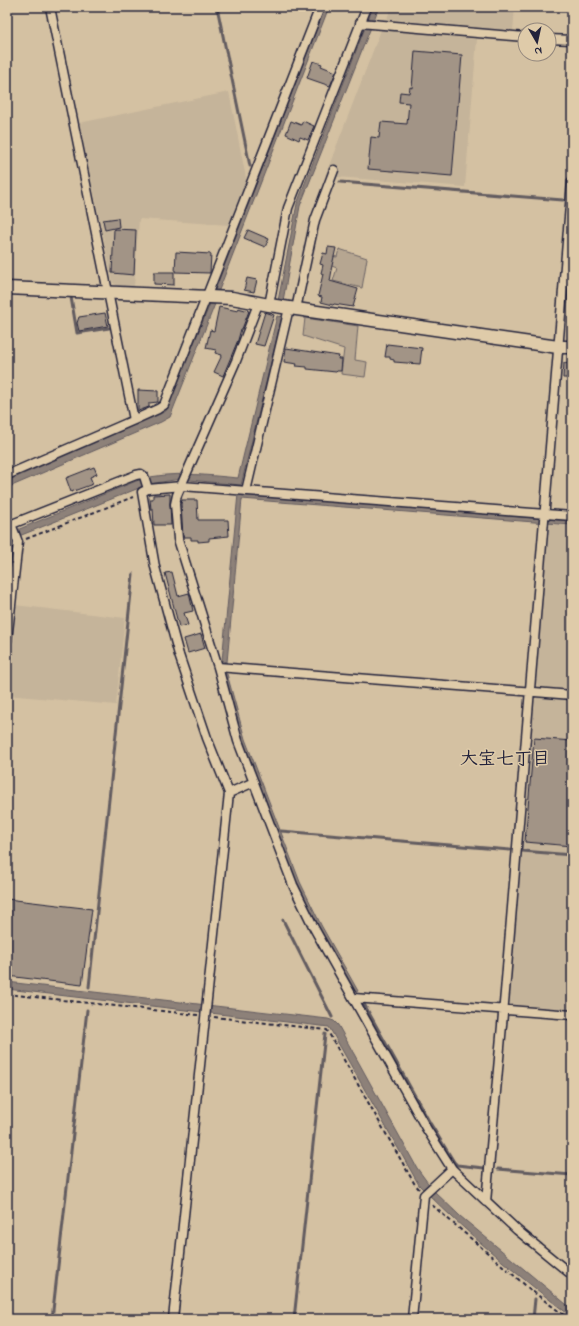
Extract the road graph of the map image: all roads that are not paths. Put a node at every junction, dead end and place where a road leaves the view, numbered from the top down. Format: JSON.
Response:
{"nodes":[{"id":1,"x":50,"y":7,"type":"edge"},
{"id":2,"x":320,"y":7,"type":"edge"},
{"id":3,"x":367,"y":7,"type":"edge"},
{"id":4,"x":363,"y":24,"type":"junction"},
{"id":5,"x":517,"y":36,"type":"edge"},
{"id":6,"x":557,"y":39,"type":"edge"},
{"id":7,"x":572,"y":40,"type":"edge"},
{"id":8,"x":334,"y":170,"type":"dead end"},
{"id":9,"x":572,"y":181,"type":"edge"},
{"id":10,"x":7,"y":288,"type":"edge"},
{"id":11,"x":108,"y":293,"type":"junction"},
{"id":12,"x":207,"y":297,"type":"junction"},
{"id":13,"x":263,"y":304,"type":"junction"},
{"id":14,"x":293,"y":309,"type":"junction"},
{"id":15,"x":558,"y":347,"type":"junction"},
{"id":16,"x":572,"y":347,"type":"edge"},
{"id":17,"x":134,"y":420,"type":"junction"},
{"id":18,"x":7,"y":475,"type":"edge"},
{"id":19,"x":183,"y":485,"type":"junction"},
{"id":20,"x":146,"y":490,"type":"junction"},
{"id":21,"x":246,"y":491,"type":"junction"},
{"id":22,"x":544,"y":514,"type":"junction"},
{"id":23,"x":572,"y":516,"type":"edge"},
{"id":24,"x":10,"y":527,"type":"edge"},
{"id":25,"x":7,"y":640,"type":"edge"},
{"id":26,"x":218,"y":667,"type":"junction"},
{"id":27,"x":529,"y":692,"type":"junction"},
{"id":28,"x":572,"y":695,"type":"edge"},
{"id":29,"x":254,"y":782,"type":"junction"},
{"id":30,"x":229,"y":793,"type":"junction"},
{"id":31,"x":354,"y":998,"type":"junction"},
{"id":32,"x":504,"y":1010,"type":"junction"},
{"id":33,"x":572,"y":1015,"type":"edge"},
{"id":34,"x":452,"y":1169,"type":"junction"},
{"id":35,"x":486,"y":1202,"type":"junction"},
{"id":36,"x":572,"y":1275,"type":"edge"},
{"id":37,"x":173,"y":1319,"type":"edge"},
{"id":38,"x":412,"y":1319,"type":"edge"}],
"edges":[{"from":1,"to":11,"type":"street"},
{"from":2,"to":12,"type":"street"},
{"from":3,"to":4,"type":"street"},
{"from":4,"to":5,"type":"street"},
{"from":4,"to":13,"type":"street"},
{"from":6,"to":7,"type":"street"},
{"from":8,"to":14,"type":"street"},
{"from":9,"to":15,"type":"street"},
{"from":10,"to":11,"type":"street"},
{"from":11,"to":12,"type":"street"},
{"from":11,"to":17,"type":"street"},
{"from":12,"to":13,"type":"street"},
{"from":12,"to":17,"type":"street"},
{"from":13,"to":14,"type":"street"},
{"from":13,"to":19,"type":"street"},
{"from":14,"to":15,"type":"street"},
{"from":14,"to":21,"type":"street"},
{"from":15,"to":16,"type":"street"},
{"from":15,"to":22,"type":"street"},
{"from":17,"to":18,"type":"street"},
{"from":19,"to":20,"type":"street"},
{"from":19,"to":21,"type":"street"},
{"from":19,"to":26,"type":"street"},
{"from":20,"to":24,"type":"street"},
{"from":20,"to":30,"type":"street"},
{"from":21,"to":22,"type":"street"},
{"from":22,"to":23,"type":"street"},
{"from":22,"to":27,"type":"street"},
{"from":24,"to":25,"type":"street"},
{"from":26,"to":27,"type":"street"},
{"from":26,"to":29,"type":"street"},
{"from":27,"to":28,"type":"street"},
{"from":27,"to":32,"type":"street"},
{"from":29,"to":30,"type":"street"},
{"from":29,"to":31,"type":"street"},
{"from":30,"to":37,"type":"street"},
{"from":31,"to":32,"type":"street"},
{"from":31,"to":34,"type":"street"},
{"from":32,"to":33,"type":"street"},
{"from":32,"to":35,"type":"street"},
{"from":34,"to":35,"type":"street"},
{"from":34,"to":38,"type":"street"},
{"from":35,"to":36,"type":"street"}]}
